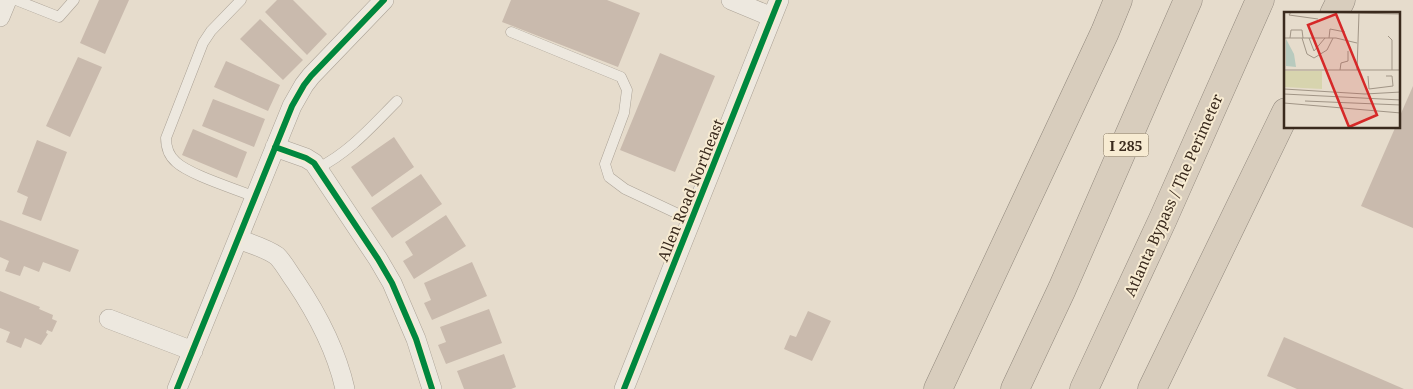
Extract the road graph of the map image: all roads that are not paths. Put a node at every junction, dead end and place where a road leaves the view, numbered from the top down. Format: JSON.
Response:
{"nodes":[{"id":1,"x":74,"y":0,"type":"edge"},
{"id":2,"x":241,"y":0,"type":"edge"},
{"id":3,"x":384,"y":0,"type":"edge"},
{"id":4,"x":732,"y":0,"type":"edge"},
{"id":5,"x":1118,"y":0,"type":"edge"},
{"id":6,"x":1188,"y":0,"type":"edge"},
{"id":7,"x":1260,"y":0,"type":"edge"},
{"id":8,"x":1341,"y":0,"type":"edge"},
{"id":9,"x":6,"y":4,"type":"edge"},
{"id":10,"x":776,"y":8,"type":"edge"},
{"id":11,"x":1335,"y":12,"type":"edge"},
{"id":12,"x":511,"y":32,"type":"dead end"},
{"id":13,"x":396,"y":101,"type":"dead end"},
{"id":14,"x":1284,"y":116,"type":"edge"},
{"id":15,"x":276,"y":147,"type":"junction"},
{"id":16,"x":318,"y":168,"type":"junction"},
{"id":17,"x":255,"y":196,"type":"junction"},
{"id":18,"x":691,"y":220,"type":"junction"},
{"id":19,"x":238,"y":239,"type":"junction"},
{"id":20,"x":109,"y":319,"type":"dead end"},
{"id":21,"x":193,"y":351,"type":"junction"},
{"id":22,"x":177,"y":389,"type":"edge"},
{"id":23,"x":345,"y":389,"type":"edge"},
{"id":24,"x":432,"y":389,"type":"edge"},
{"id":25,"x":624,"y":389,"type":"edge"},
{"id":26,"x":938,"y":389,"type":"edge"},
{"id":27,"x":1015,"y":389,"type":"edge"},
{"id":28,"x":1084,"y":389,"type":"edge"},
{"id":29,"x":1152,"y":389,"type":"edge"}],
"edges":[{"from":1,"to":9,"type":"lane"},
{"from":2,"to":17,"type":"lane"},
{"from":3,"to":15,"type":"street"},
{"from":4,"to":10,"type":"street"},
{"from":5,"to":26,"type":"highway"},
{"from":6,"to":27,"type":"highway","number":"I 285"},
{"from":7,"to":28,"type":"highway","name":"Atlanta Bypass / The Perimeter"},
{"from":8,"to":11,"type":"highway"},
{"from":10,"to":18,"type":"street","name":"Allen Road Northeast"},
{"from":12,"to":18,"type":"lane"},
{"from":13,"to":16,"type":"lane"},
{"from":14,"to":29,"type":"highway"},
{"from":15,"to":16,"type":"street"},
{"from":15,"to":17,"type":"street"},
{"from":16,"to":24,"type":"street"},
{"from":17,"to":19,"type":"street"},
{"from":18,"to":25,"type":"street","name":"Allen Road Northeast"},
{"from":19,"to":21,"type":"street"},
{"from":19,"to":23,"type":"street"},
{"from":20,"to":21,"type":"street"},
{"from":21,"to":22,"type":"street"}]}
